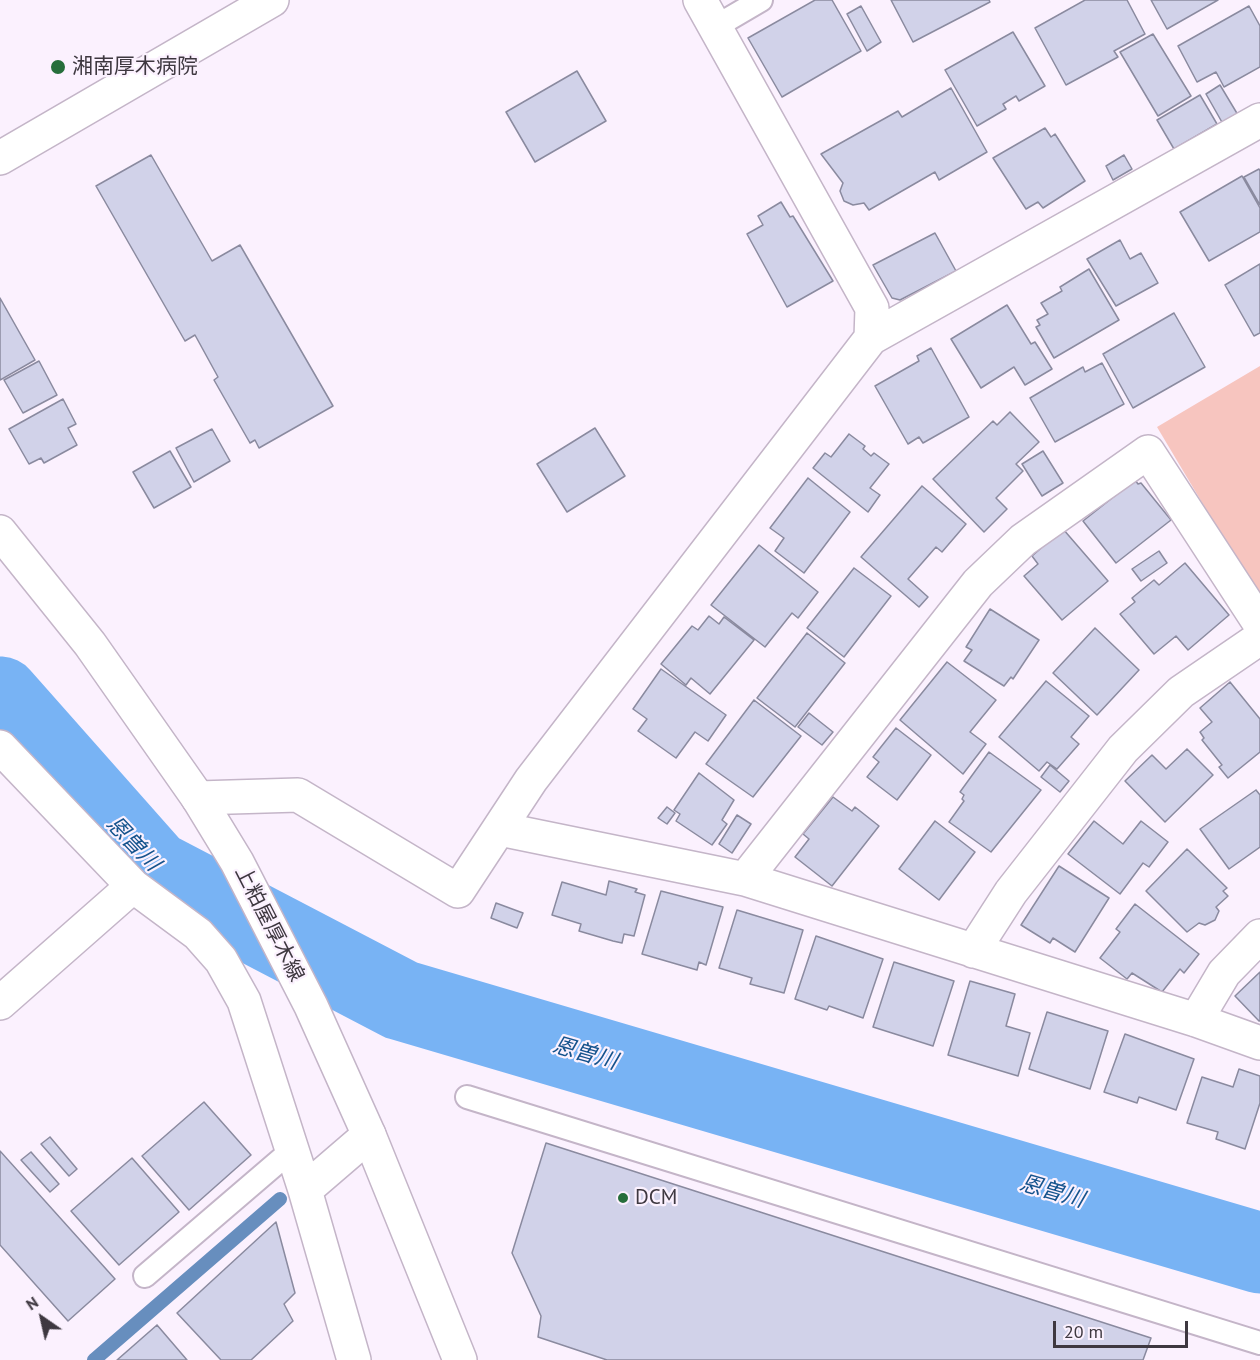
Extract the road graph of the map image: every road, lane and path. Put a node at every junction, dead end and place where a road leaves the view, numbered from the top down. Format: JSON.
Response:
{"nodes":[{"id":1,"x":272,"y":0,"type":"edge"},
{"id":2,"x":761,"y":0,"type":"edge"},
{"id":3,"x":707,"y":14,"type":"edge"},
{"id":4,"x":1260,"y":120,"type":"edge"},
{"id":5,"x":0,"y":158,"type":"edge"},
{"id":6,"x":871,"y":338,"type":"junction"},
{"id":7,"x":0,"y":532,"type":"edge"},
{"id":8,"x":1260,"y":624,"type":"edge"},
{"id":9,"x":1260,"y":638,"type":"edge"},
{"id":10,"x":0,"y":747,"type":"edge"},
{"id":11,"x":198,"y":798,"type":"junction"},
{"id":12,"x":500,"y":829,"type":"junction"},
{"id":13,"x":745,"y":879,"type":"junction"},
{"id":14,"x":133,"y":886,"type":"junction"},
{"id":15,"x":1260,"y":936,"type":"edge"},
{"id":16,"x":973,"y":951,"type":"junction"},
{"id":17,"x":0,"y":1003,"type":"edge"},
{"id":18,"x":1196,"y":1020,"type":"junction"},
{"id":19,"x":1260,"y":1043,"type":"edge"},
{"id":20,"x":467,"y":1097,"type":"dead end"},
{"id":21,"x":369,"y":1135,"type":"junction"},
{"id":22,"x":292,"y":1150,"type":"junction"},
{"id":23,"x":305,"y":1190,"type":"junction"},
{"id":24,"x":145,"y":1276,"type":"dead end"},
{"id":25,"x":1260,"y":1343,"type":"edge"},
{"id":26,"x":354,"y":1360,"type":"edge"},
{"id":27,"x":459,"y":1360,"type":"edge"}],
"edges":[{"from":1,"to":5,"type":"street"},
{"from":2,"to":3,"type":"lane"},
{"from":3,"to":6,"type":"street"},
{"from":4,"to":6,"type":"street"},
{"from":6,"to":12,"type":"street"},
{"from":7,"to":11,"type":"street","name":"上粕屋厚木線"},
{"from":8,"to":13,"type":"street"},
{"from":9,"to":16,"type":"street"},
{"from":10,"to":14,"type":"street"},
{"from":11,"to":12,"type":"street"},
{"from":11,"to":21,"type":"street","name":"上粕屋厚木線"},
{"from":12,"to":13,"type":"street"},
{"from":13,"to":16,"type":"street"},
{"from":14,"to":17,"type":"street"},
{"from":14,"to":22,"type":"street"},
{"from":15,"to":18,"type":"street"},
{"from":16,"to":18,"type":"street"},
{"from":18,"to":19,"type":"street"},
{"from":20,"to":25,"type":"lane"},
{"from":21,"to":23,"type":"street"},
{"from":21,"to":27,"type":"street","name":"上粕屋厚木線"},
{"from":22,"to":23,"type":"street"},
{"from":22,"to":24,"type":"lane"},
{"from":23,"to":26,"type":"street"}]}
